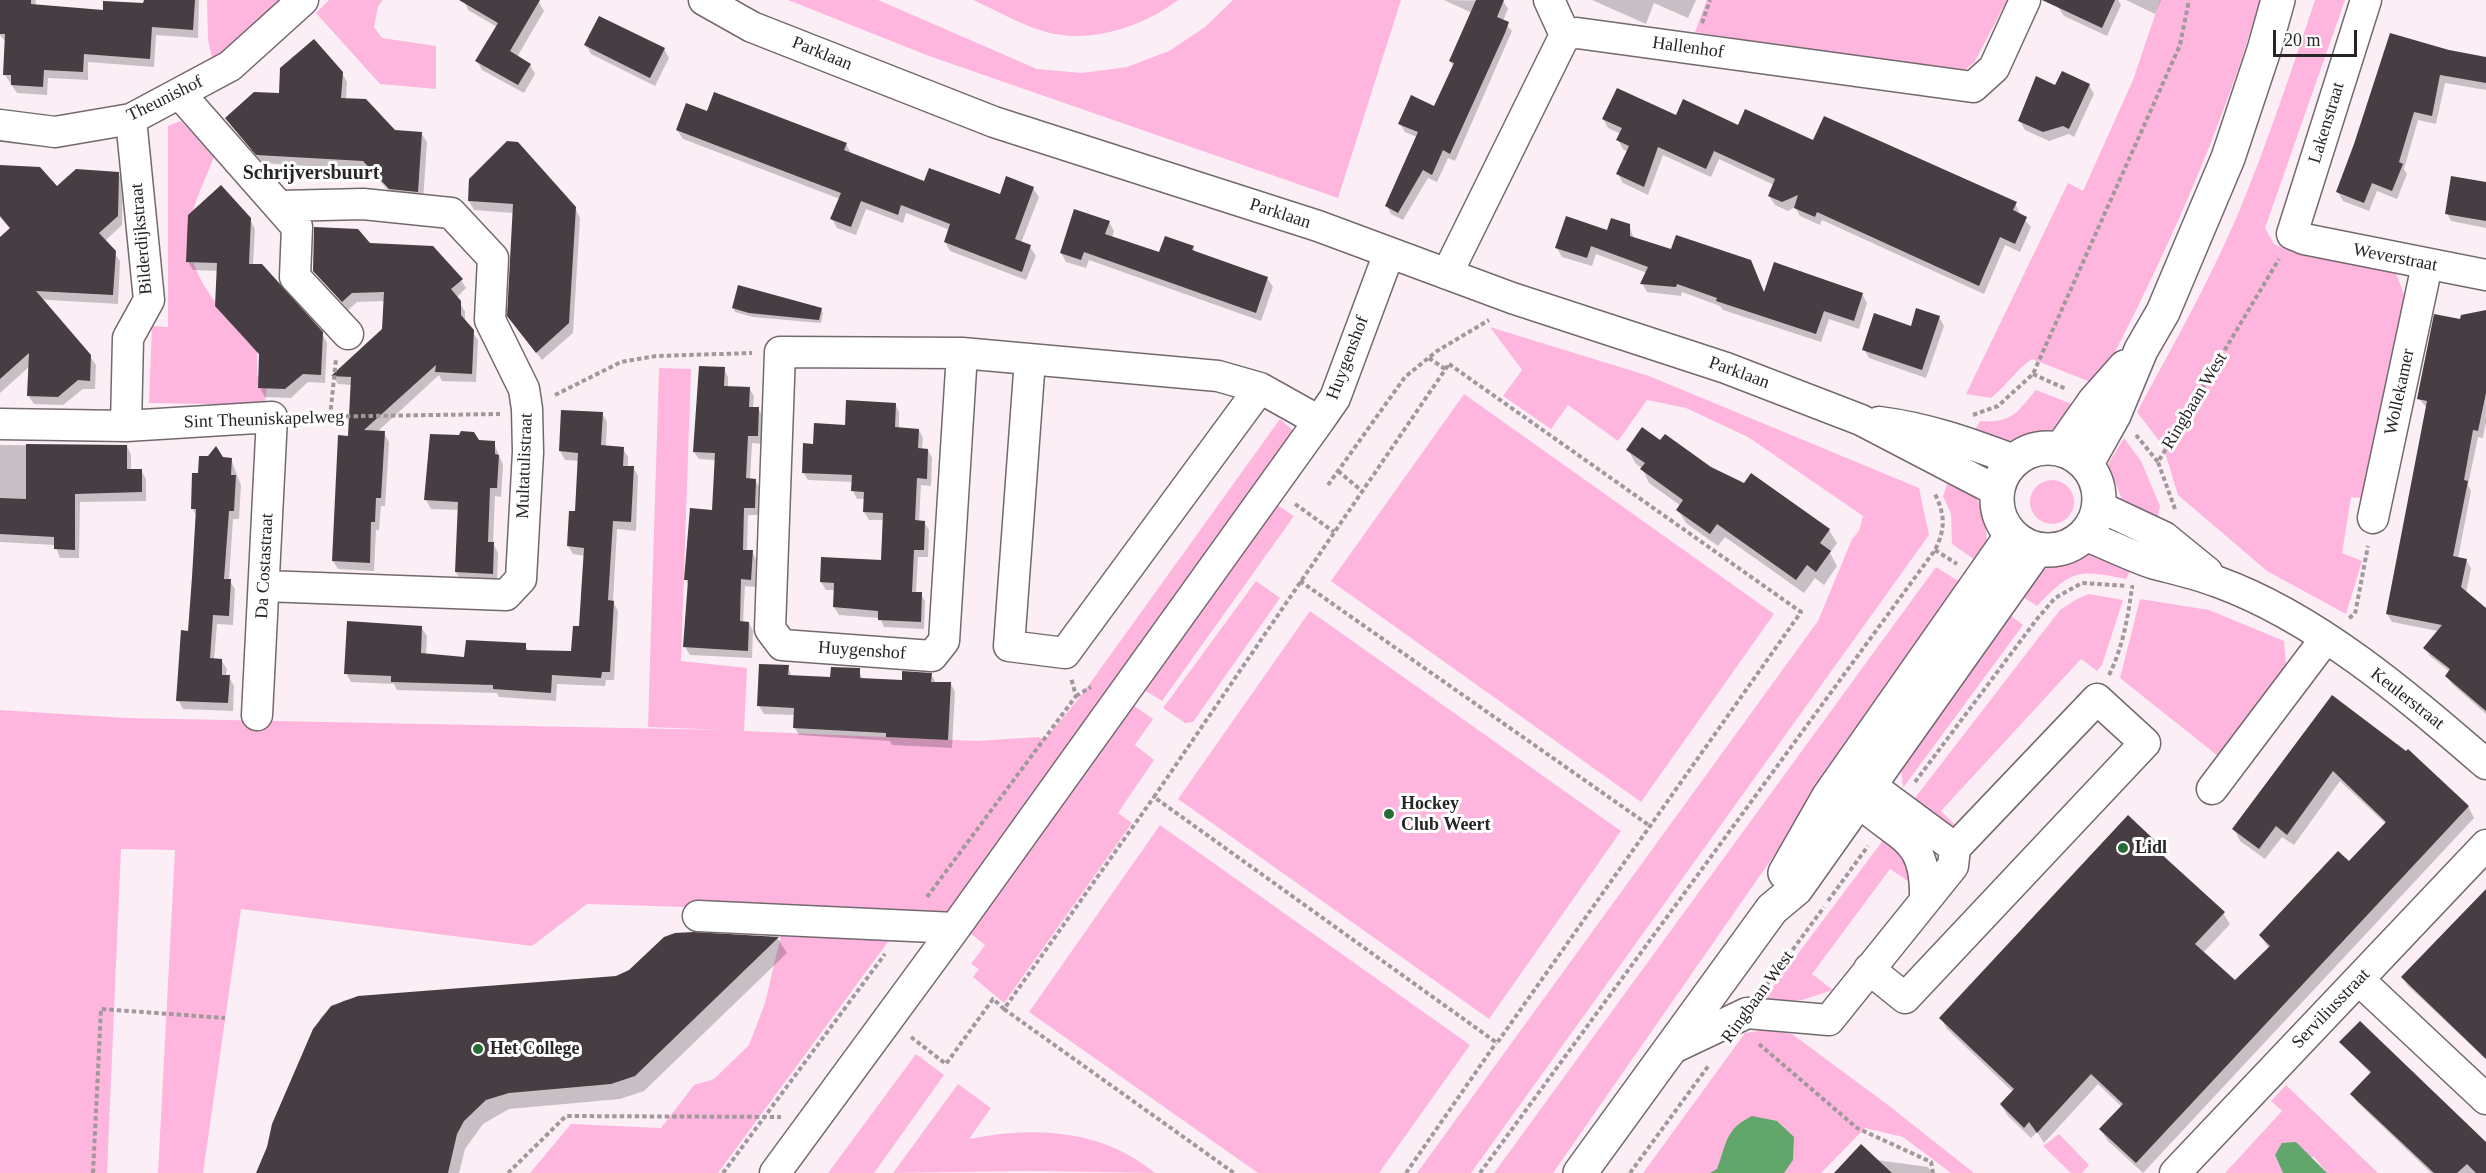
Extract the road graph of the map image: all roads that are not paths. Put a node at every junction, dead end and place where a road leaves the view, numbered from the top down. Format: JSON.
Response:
{"nodes":[{"id":1,"x":303,"y":0,"type":"edge"},
{"id":2,"x":704,"y":0,"type":"edge"},
{"id":3,"x":1549,"y":0,"type":"edge"},
{"id":4,"x":2025,"y":0,"type":"edge"},
{"id":5,"x":2278,"y":0,"type":"edge"},
{"id":6,"x":2366,"y":0,"type":"edge"},
{"id":7,"x":1565,"y":35,"type":"junction"},
{"id":8,"x":180,"y":94,"type":"junction"},
{"id":9,"x":131,"y":119,"type":"junction"},
{"id":10,"x":0,"y":124,"type":"edge"},
{"id":11,"x":281,"y":206,"type":"junction"},
{"id":12,"x":2298,"y":237,"type":"joint"},
{"id":13,"x":1389,"y":253,"type":"junction"},
{"id":14,"x":2427,"y":266,"type":"junction"},
{"id":15,"x":1447,"y":274,"type":"junction"},
{"id":16,"x":2486,"y":275,"type":"edge"},
{"id":17,"x":348,"y":334,"type":"road end"},
{"id":18,"x":962,"y":353,"type":"junction"},
{"id":19,"x":1030,"y":359,"type":"junction"},
{"id":20,"x":1260,"y":388,"type":"junction"},
{"id":21,"x":273,"y":417,"type":"joint"},
{"id":22,"x":1319,"y":421,"type":"junction"},
{"id":23,"x":0,"y":424,"type":"edge"},
{"id":24,"x":126,"y":426,"type":"junction"},
{"id":25,"x":1945,"y":449,"type":"junction"},
{"id":26,"x":2073,"y":457,"type":"junction"},
{"id":27,"x":2014,"y":460,"type":"junction"},
{"id":28,"x":1997,"y":491,"type":"junction"},
{"id":29,"x":2098,"y":506,"type":"junction"},
{"id":30,"x":2373,"y":518,"type":"road end"},
{"id":31,"x":2084,"y":535,"type":"junction"},
{"id":32,"x":2025,"y":542,"type":"junction"},
{"id":33,"x":2157,"y":550,"type":"junction"},
{"id":34,"x":265,"y":586,"type":"junction"},
{"id":35,"x":2326,"y":638,"type":"junction"},
{"id":36,"x":257,"y":715,"type":"dead end"},
{"id":37,"x":2486,"y":764,"type":"edge"},
{"id":38,"x":1859,"y":787,"type":"junction"},
{"id":39,"x":2212,"y":789,"type":"dead end"},
{"id":40,"x":1892,"y":814,"type":"junction"},
{"id":41,"x":2486,"y":845,"type":"edge"},
{"id":42,"x":1955,"y":848,"type":"junction"},
{"id":43,"x":1925,"y":897,"type":"junction"},
{"id":44,"x":698,"y":916,"type":"dead end"},
{"id":45,"x":955,"y":928,"type":"junction"},
{"id":46,"x":1869,"y":969,"type":"junction"},
{"id":47,"x":2359,"y":980,"type":"junction"},
{"id":48,"x":1669,"y":1050,"type":"junction"},
{"id":49,"x":2486,"y":1099,"type":"edge"},
{"id":50,"x":775,"y":1173,"type":"edge"},
{"id":51,"x":1580,"y":1173,"type":"edge"},
{"id":52,"x":2175,"y":1173,"type":"edge"}],
"edges":[{"from":1,"to":8,"type":"street","name":"Theunishof"},
{"from":2,"to":13,"type":"street","name":"Parklaan"},
{"from":3,"to":7,"type":"street"},
{"from":4,"to":7,"type":"street","name":"Hallenhof"},
{"from":5,"to":26,"type":"main road"},
{"from":6,"to":12,"type":"street","name":"Lakenstraat"},
{"from":7,"to":15,"type":"street"},
{"from":8,"to":9,"type":"street","name":"Theunishof"},
{"from":8,"to":11,"type":"street"},
{"from":9,"to":10,"type":"street","name":"Theunishof"},
{"from":9,"to":24,"type":"street","name":"Bilderdijkstraat"},
{"from":11,"to":17,"type":"street"},
{"from":11,"to":34,"type":"street","name":"Multatulistraat"},
{"from":12,"to":14,"type":"street","name":"Weverstraat"},
{"from":13,"to":15,"type":"street","name":"Parklaan"},
{"from":13,"to":22,"type":"street","name":"Huygenshof"},
{"from":14,"to":16,"type":"street","name":"Weverstraat"},
{"from":14,"to":30,"type":"street","name":"Wollekamer"},
{"from":15,"to":25,"type":"street","name":"Parklaan"},
{"from":18,"to":18,"type":"street","name":"Huygenshof"},
{"from":18,"to":19,"type":"street","name":"Huygenshof"},
{"from":19,"to":20,"type":"street","name":"Huygenshof"},
{"from":19,"to":20,"type":"street"},
{"from":20,"to":22,"type":"street","name":"Huygenshof"},
{"from":21,"to":24,"type":"street","name":"Sint Theuniskapelweg"},
{"from":21,"to":34,"type":"street","name":"Da Costastraat"},
{"from":22,"to":45,"type":"street"},
{"from":23,"to":24,"type":"street","name":"Sint Theuniskapelweg"},
{"from":25,"to":27,"type":"street","name":"Parklaan"},
{"from":25,"to":28,"type":"street","name":"Parklaan"},
{"from":26,"to":27,"type":"main road"},
{"from":26,"to":29,"type":"main road"},
{"from":27,"to":28,"type":"main road"},
{"from":28,"to":32,"type":"main road"},
{"from":29,"to":31,"type":"main road"},
{"from":29,"to":33,"type":"street","name":"Keulerstraat"},
{"from":31,"to":32,"type":"main road"},
{"from":31,"to":33,"type":"street","name":"Keulerstraat"},
{"from":32,"to":38,"type":"main road"},
{"from":33,"to":35,"type":"street","name":"Keulerstraat"},
{"from":34,"to":36,"type":"street","name":"Da Costastraat"},
{"from":35,"to":37,"type":"street","name":"Keulerstraat"},
{"from":35,"to":39,"type":"street"},
{"from":38,"to":40,"type":"street"},
{"from":38,"to":48,"type":"main road"},
{"from":40,"to":42,"type":"street"},
{"from":40,"to":43,"type":"street"},
{"from":41,"to":47,"type":"street","name":"Serviliusstraat"},
{"from":42,"to":43,"type":"street"},
{"from":42,"to":46,"type":"street"},
{"from":43,"to":46,"type":"street"},
{"from":44,"to":45,"type":"street"},
{"from":45,"to":50,"type":"street"},
{"from":46,"to":48,"type":"street"},
{"from":47,"to":49,"type":"street"},
{"from":47,"to":52,"type":"street","name":"Serviliusstraat"},
{"from":48,"to":51,"type":"main road"}]}
